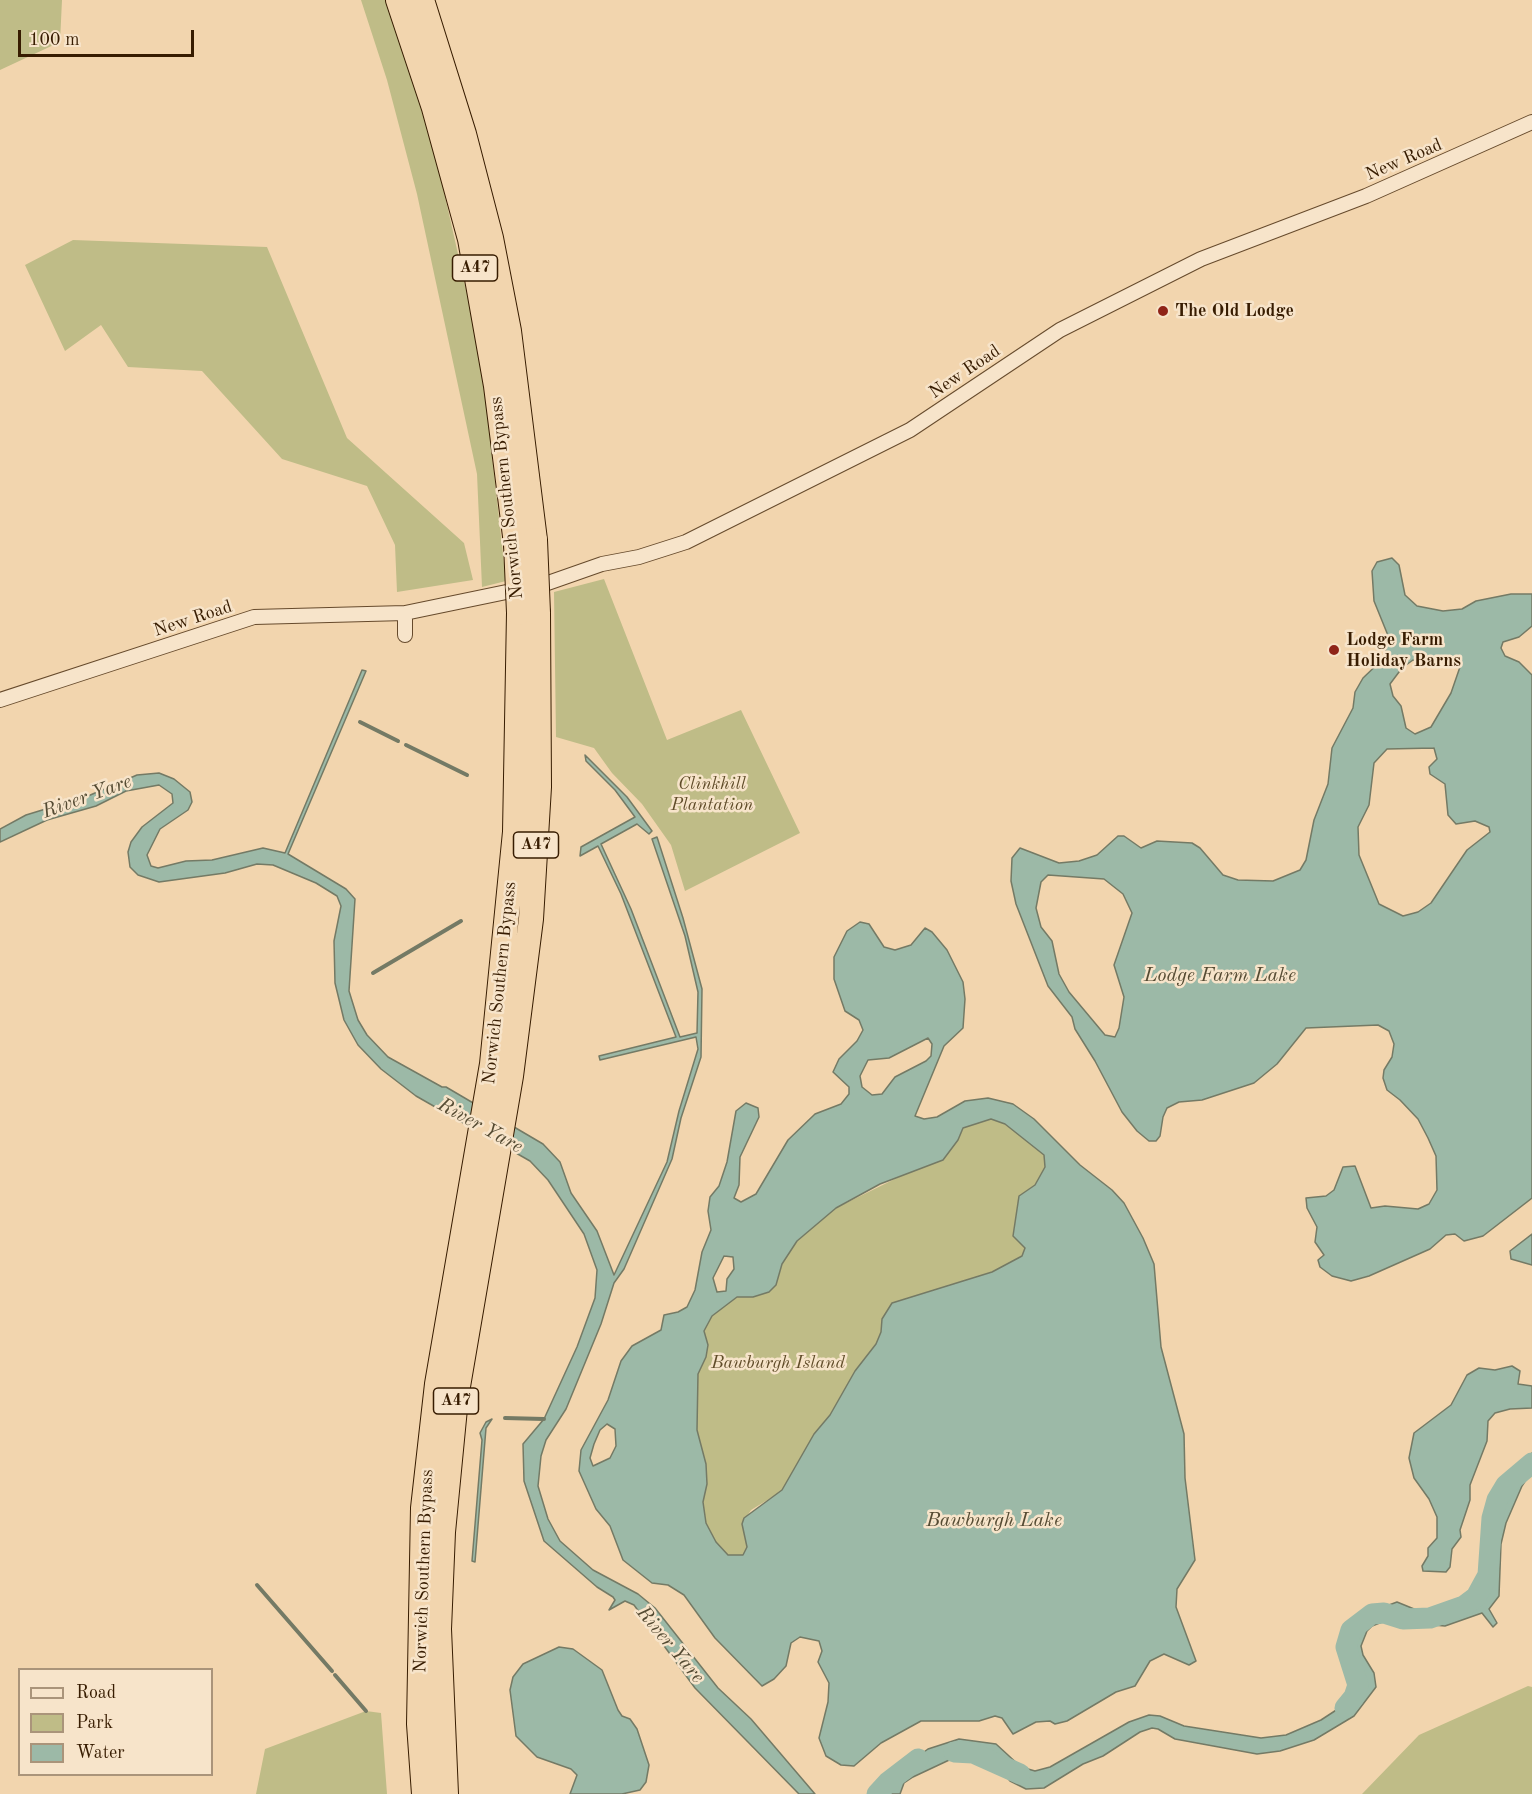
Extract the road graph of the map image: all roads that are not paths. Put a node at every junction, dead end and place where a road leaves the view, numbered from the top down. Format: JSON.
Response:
{"nodes":[{"id":1,"x":398,"y":0,"type":"edge"},
{"id":2,"x":422,"y":0,"type":"edge"},
{"id":3,"x":1532,"y":122,"type":"edge"},
{"id":4,"x":526,"y":542,"type":"junction"},
{"id":5,"x":405,"y":613,"type":"junction"},
{"id":6,"x":405,"y":635,"type":"dead end"},
{"id":7,"x":0,"y":700,"type":"edge"},
{"id":8,"x":485,"y":1173,"type":"junction"},
{"id":9,"x":423,"y":1508,"type":"junction"},
{"id":10,"x":439,"y":1629,"type":"junction"},
{"id":11,"x":413,"y":1794,"type":"edge"},
{"id":12,"x":424,"y":1794,"type":"edge"},
{"id":13,"x":446,"y":1794,"type":"edge"},
{"id":14,"x":454,"y":1794,"type":"edge"}],
"edges":[{"from":1,"to":4,"type":"highway","name":"Norwich Southern Bypass","number":"A47"},
{"from":2,"to":4,"type":"highway","name":"Norwich Southern Bypass","number":"A47"},
{"from":3,"to":5,"type":"street","name":"New Road"},
{"from":4,"to":8,"type":"highway","name":"Norwich Southern Bypass","number":"A47","bridge":true},
{"from":5,"to":6,"type":"street"},
{"from":5,"to":7,"type":"street","name":"New Road"},
{"from":8,"to":9,"type":"highway","name":"Norwich Southern Bypass","number":"A47"},
{"from":8,"to":10,"type":"highway","name":"Norwich Southern Bypass","number":"A47"},
{"from":9,"to":11,"type":"highway","number":"A47"},
{"from":9,"to":12,"type":"highway","name":"Norwich Southern Bypass","number":"A47"},
{"from":10,"to":13,"type":"highway","name":"Norwich Southern Bypass","number":"A47"},
{"from":10,"to":14,"type":"highway","number":"A47"}]}
